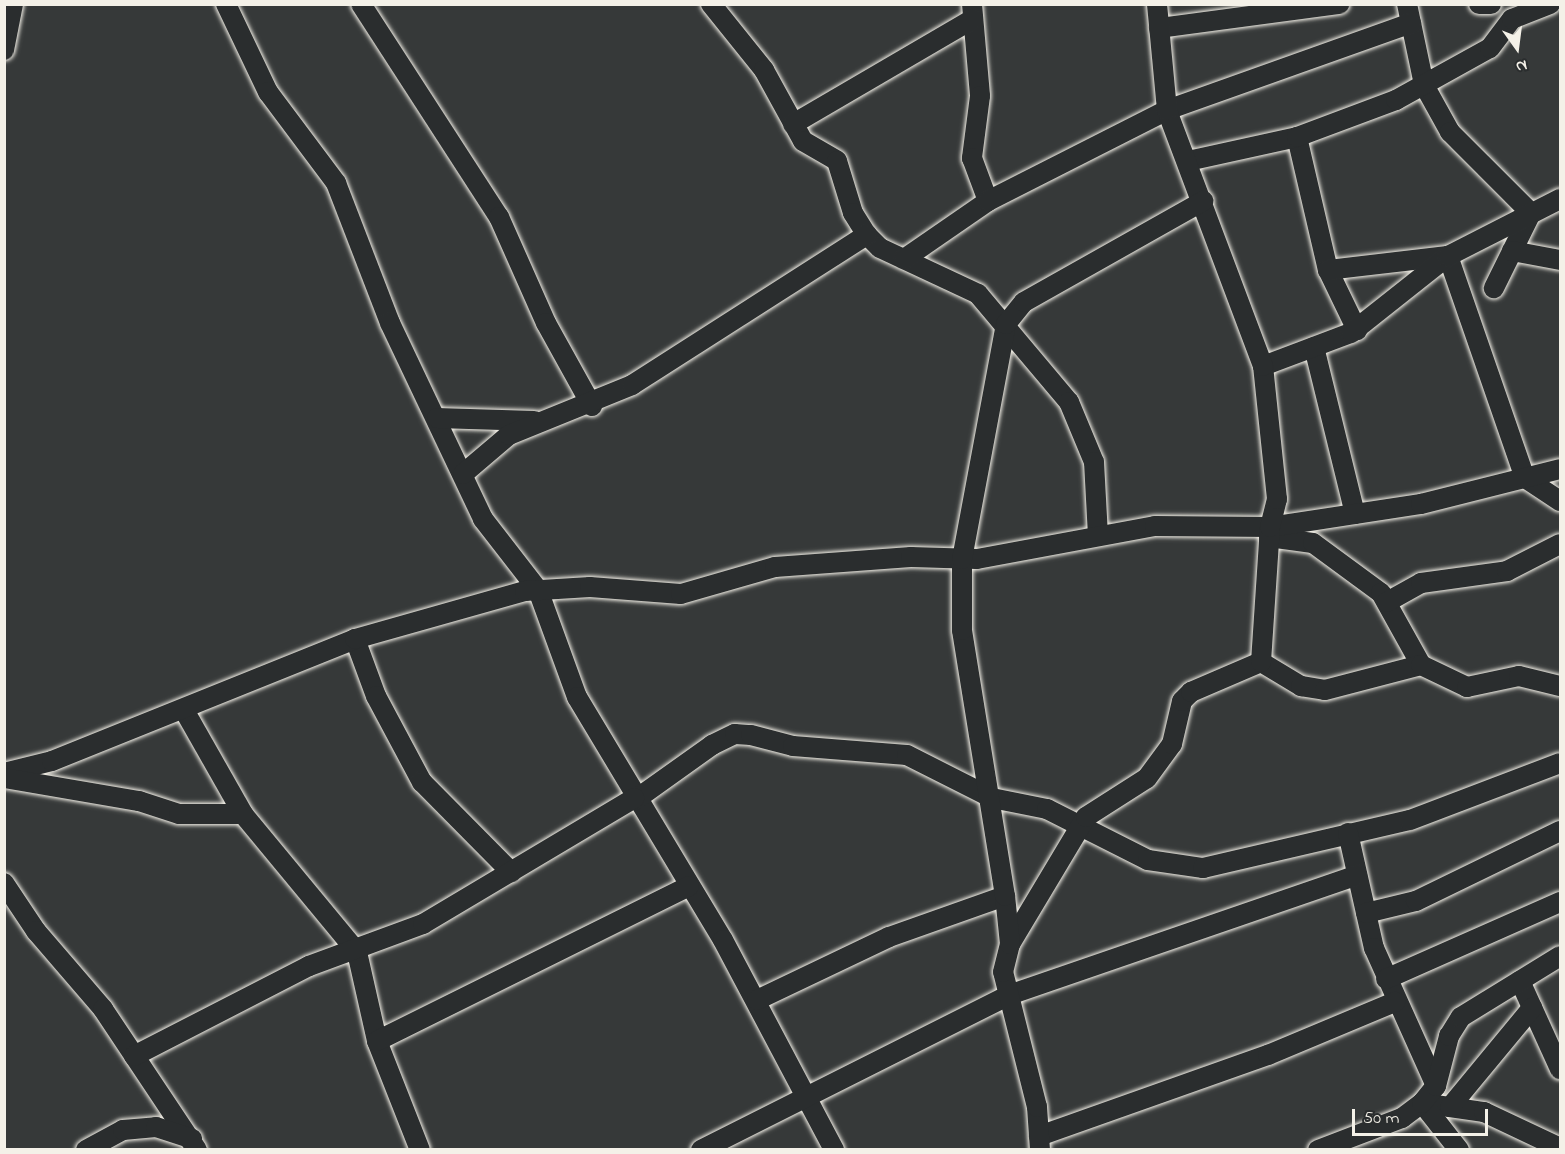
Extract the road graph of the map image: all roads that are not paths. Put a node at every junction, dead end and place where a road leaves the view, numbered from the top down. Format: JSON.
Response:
{"nodes":[{"id":1,"x":13,"y":4,"type":"edge"},
{"id":2,"x":226,"y":4,"type":"edge"},
{"id":3,"x":361,"y":4,"type":"edge"},
{"id":4,"x":711,"y":4,"type":"edge"},
{"id":5,"x":1157,"y":4,"type":"edge"},
{"id":6,"x":1339,"y":4,"type":"edge"},
{"id":7,"x":1479,"y":4,"type":"edge"},
{"id":8,"x":1491,"y":4,"type":"edge"},
{"id":9,"x":1546,"y":7,"type":"edge"},
{"id":10,"x":973,"y":12,"type":"edge"},
{"id":11,"x":1409,"y":14,"type":"edge"},
{"id":12,"x":1158,"y":28,"type":"junction"},
{"id":13,"x":4,"y":50,"type":"edge"},
{"id":14,"x":1424,"y":85,"type":"junction"},
{"id":15,"x":1167,"y":110,"type":"junction"},
{"id":16,"x":793,"y":124,"type":"junction"},
{"id":17,"x":1297,"y":137,"type":"junction"},
{"id":18,"x":1188,"y":161,"type":"junction"},
{"id":19,"x":1560,"y":199,"type":"edge"},
{"id":20,"x":988,"y":201,"type":"junction"},
{"id":21,"x":1203,"y":201,"type":"junction"},
{"id":22,"x":1531,"y":213,"type":"junction"},
{"id":23,"x":867,"y":235,"type":"junction"},
{"id":24,"x":1512,"y":251,"type":"junction"},
{"id":25,"x":1448,"y":256,"type":"junction"},
{"id":26,"x":904,"y":258,"type":"junction"},
{"id":27,"x":1560,"y":260,"type":"edge"},
{"id":28,"x":1328,"y":270,"type":"junction"},
{"id":29,"x":1494,"y":288,"type":"dead end"},
{"id":30,"x":1006,"y":324,"type":"junction"},
{"id":31,"x":1357,"y":330,"type":"junction"},
{"id":32,"x":1314,"y":347,"type":"junction"},
{"id":33,"x":1263,"y":366,"type":"junction"},
{"id":34,"x":592,"y":406,"type":"junction"},
{"id":35,"x":437,"y":418,"type":"junction"},
{"id":36,"x":536,"y":421,"type":"junction"},
{"id":37,"x":1560,"y":469,"type":"edge"},
{"id":38,"x":463,"y":474,"type":"junction"},
{"id":39,"x":1525,"y":478,"type":"junction"},
{"id":40,"x":1560,"y":501,"type":"edge"},
{"id":41,"x":1355,"y":514,"type":"junction"},
{"id":42,"x":1270,"y":532,"type":"junction"},
{"id":43,"x":1098,"y":536,"type":"junction"},
{"id":44,"x":1560,"y":544,"type":"edge"},
{"id":45,"x":962,"y":559,"type":"junction"},
{"id":46,"x":538,"y":590,"type":"junction"},
{"id":47,"x":1387,"y":602,"type":"junction"},
{"id":48,"x":355,"y":639,"type":"junction"},
{"id":49,"x":1261,"y":662,"type":"junction"},
{"id":50,"x":1421,"y":665,"type":"junction"},
{"id":51,"x":1560,"y":686,"type":"edge"},
{"id":52,"x":184,"y":710,"type":"junction"},
{"id":53,"x":1560,"y":763,"type":"edge"},
{"id":54,"x":4,"y":772,"type":"edge"},
{"id":55,"x":4,"y":778,"type":"edge"},
{"id":56,"x":992,"y":798,"type":"junction"},
{"id":57,"x":635,"y":799,"type":"junction"},
{"id":58,"x":243,"y":814,"type":"junction"},
{"id":59,"x":1079,"y":827,"type":"junction"},
{"id":60,"x":1560,"y":831,"type":"edge"},
{"id":61,"x":1348,"y":833,"type":"junction"},
{"id":62,"x":511,"y":872,"type":"junction"},
{"id":63,"x":1358,"y":875,"type":"junction"},
{"id":64,"x":4,"y":883,"type":"edge"},
{"id":65,"x":689,"y":886,"type":"junction"},
{"id":66,"x":1005,"y":896,"type":"junction"},
{"id":67,"x":1560,"y":902,"type":"edge"},
{"id":68,"x":1366,"y":914,"type":"junction"},
{"id":69,"x":1010,"y":944,"type":"junction"},
{"id":70,"x":357,"y":952,"type":"junction"},
{"id":71,"x":1560,"y":956,"type":"edge"},
{"id":72,"x":1386,"y":979,"type":"junction"},
{"id":73,"x":1520,"y":981,"type":"junction"},
{"id":74,"x":1009,"y":994,"type":"junction"},
{"id":75,"x":757,"y":1000,"type":"junction"},
{"id":76,"x":1395,"y":1002,"type":"junction"},
{"id":77,"x":1532,"y":1008,"type":"junction"},
{"id":78,"x":377,"y":1041,"type":"junction"},
{"id":79,"x":134,"y":1056,"type":"junction"},
{"id":80,"x":1560,"y":1069,"type":"edge"},
{"id":81,"x":1436,"y":1086,"type":"junction"},
{"id":82,"x":810,"y":1096,"type":"junction"},
{"id":83,"x":1422,"y":1102,"type":"junction"},
{"id":84,"x":1450,"y":1107,"type":"junction"},
{"id":85,"x":1039,"y":1143,"type":"edge"},
{"id":86,"x":194,"y":1144,"type":"edge"},
{"id":87,"x":1560,"y":1148,"type":"edge"},
{"id":88,"x":86,"y":1149,"type":"edge"},
{"id":89,"x":420,"y":1149,"type":"edge"},
{"id":90,"x":700,"y":1149,"type":"edge"},
{"id":91,"x":834,"y":1149,"type":"edge"},
{"id":92,"x":1318,"y":1149,"type":"edge"},
{"id":93,"x":1460,"y":1149,"type":"edge"}],
"edges":[{"from":1,"to":13,"type":"street"},
{"from":2,"to":35,"type":"street"},
{"from":3,"to":34,"type":"street"},
{"from":4,"to":16,"type":"street"},
{"from":5,"to":12,"type":"street"},
{"from":6,"to":12,"type":"street"},
{"from":7,"to":8,"type":"street"},
{"from":9,"to":14,"type":"street"},
{"from":10,"to":16,"type":"street"},
{"from":10,"to":20,"type":"street"},
{"from":11,"to":14,"type":"street"},
{"from":11,"to":15,"type":"street"},
{"from":12,"to":15,"type":"street"},
{"from":14,"to":17,"type":"street"},
{"from":14,"to":22,"type":"street"},
{"from":15,"to":18,"type":"street"},
{"from":15,"to":20,"type":"street"},
{"from":16,"to":23,"type":"street"},
{"from":17,"to":18,"type":"street"},
{"from":17,"to":28,"type":"street"},
{"from":18,"to":21,"type":"street"},
{"from":19,"to":22,"type":"street"},
{"from":20,"to":26,"type":"street"},
{"from":21,"to":30,"type":"street"},
{"from":21,"to":33,"type":"street"},
{"from":22,"to":24,"type":"street"},
{"from":22,"to":25,"type":"street"},
{"from":23,"to":26,"type":"street"},
{"from":23,"to":34,"type":"street"},
{"from":24,"to":27,"type":"street"},
{"from":24,"to":29,"type":"street"},
{"from":25,"to":28,"type":"street"},
{"from":25,"to":31,"type":"street"},
{"from":25,"to":39,"type":"street"},
{"from":26,"to":30,"type":"street"},
{"from":28,"to":31,"type":"street"},
{"from":30,"to":43,"type":"street"},
{"from":30,"to":45,"type":"street"},
{"from":31,"to":32,"type":"street"},
{"from":32,"to":33,"type":"street"},
{"from":32,"to":41,"type":"street"},
{"from":33,"to":42,"type":"street"},
{"from":34,"to":36,"type":"street"},
{"from":35,"to":36,"type":"street"},
{"from":35,"to":38,"type":"street"},
{"from":36,"to":38,"type":"street"},
{"from":37,"to":39,"type":"street"},
{"from":38,"to":46,"type":"street"},
{"from":39,"to":40,"type":"street"},
{"from":39,"to":41,"type":"street"},
{"from":41,"to":42,"type":"street"},
{"from":42,"to":43,"type":"street"},
{"from":42,"to":47,"type":"street"},
{"from":42,"to":49,"type":"street"},
{"from":43,"to":45,"type":"street"},
{"from":44,"to":47,"type":"street"},
{"from":45,"to":46,"type":"street"},
{"from":45,"to":56,"type":"street"},
{"from":46,"to":48,"type":"street"},
{"from":46,"to":57,"type":"street"},
{"from":47,"to":50,"type":"street"},
{"from":48,"to":52,"type":"street"},
{"from":48,"to":62,"type":"street"},
{"from":49,"to":50,"type":"street"},
{"from":49,"to":59,"type":"street"},
{"from":50,"to":51,"type":"street"},
{"from":52,"to":54,"type":"street"},
{"from":52,"to":58,"type":"street"},
{"from":53,"to":61,"type":"street"},
{"from":55,"to":58,"type":"street"},
{"from":56,"to":57,"type":"street"},
{"from":56,"to":59,"type":"street"},
{"from":56,"to":66,"type":"street"},
{"from":57,"to":62,"type":"street"},
{"from":57,"to":65,"type":"street"},
{"from":58,"to":70,"type":"street"},
{"from":59,"to":61,"type":"street"},
{"from":59,"to":69,"type":"street"},
{"from":60,"to":68,"type":"street"},
{"from":61,"to":63,"type":"street"},
{"from":62,"to":70,"type":"street"},
{"from":63,"to":68,"type":"street"},
{"from":63,"to":74,"type":"street"},
{"from":64,"to":79,"type":"street"},
{"from":65,"to":75,"type":"street"},
{"from":65,"to":78,"type":"street"},
{"from":66,"to":69,"type":"street"},
{"from":66,"to":75,"type":"street"},
{"from":67,"to":72,"type":"street"},
{"from":68,"to":72,"type":"street"},
{"from":69,"to":74,"type":"street"},
{"from":70,"to":78,"type":"street"},
{"from":70,"to":79,"type":"street"},
{"from":71,"to":73,"type":"street"},
{"from":72,"to":76,"type":"street"},
{"from":73,"to":77,"type":"street"},
{"from":73,"to":81,"type":"street"},
{"from":74,"to":82,"type":"street"},
{"from":74,"to":85,"type":"street"},
{"from":75,"to":82,"type":"street"},
{"from":76,"to":81,"type":"street"},
{"from":76,"to":85,"type":"street"},
{"from":77,"to":80,"type":"street"},
{"from":77,"to":84,"type":"street"},
{"from":78,"to":89,"type":"street"},
{"from":79,"to":86,"type":"street"},
{"from":81,"to":83,"type":"street"},
{"from":82,"to":90,"type":"street"},
{"from":82,"to":91,"type":"street"},
{"from":83,"to":84,"type":"street"},
{"from":83,"to":92,"type":"street"},
{"from":83,"to":93,"type":"street"},
{"from":84,"to":87,"type":"street"},
{"from":86,"to":88,"type":"street"}]}
